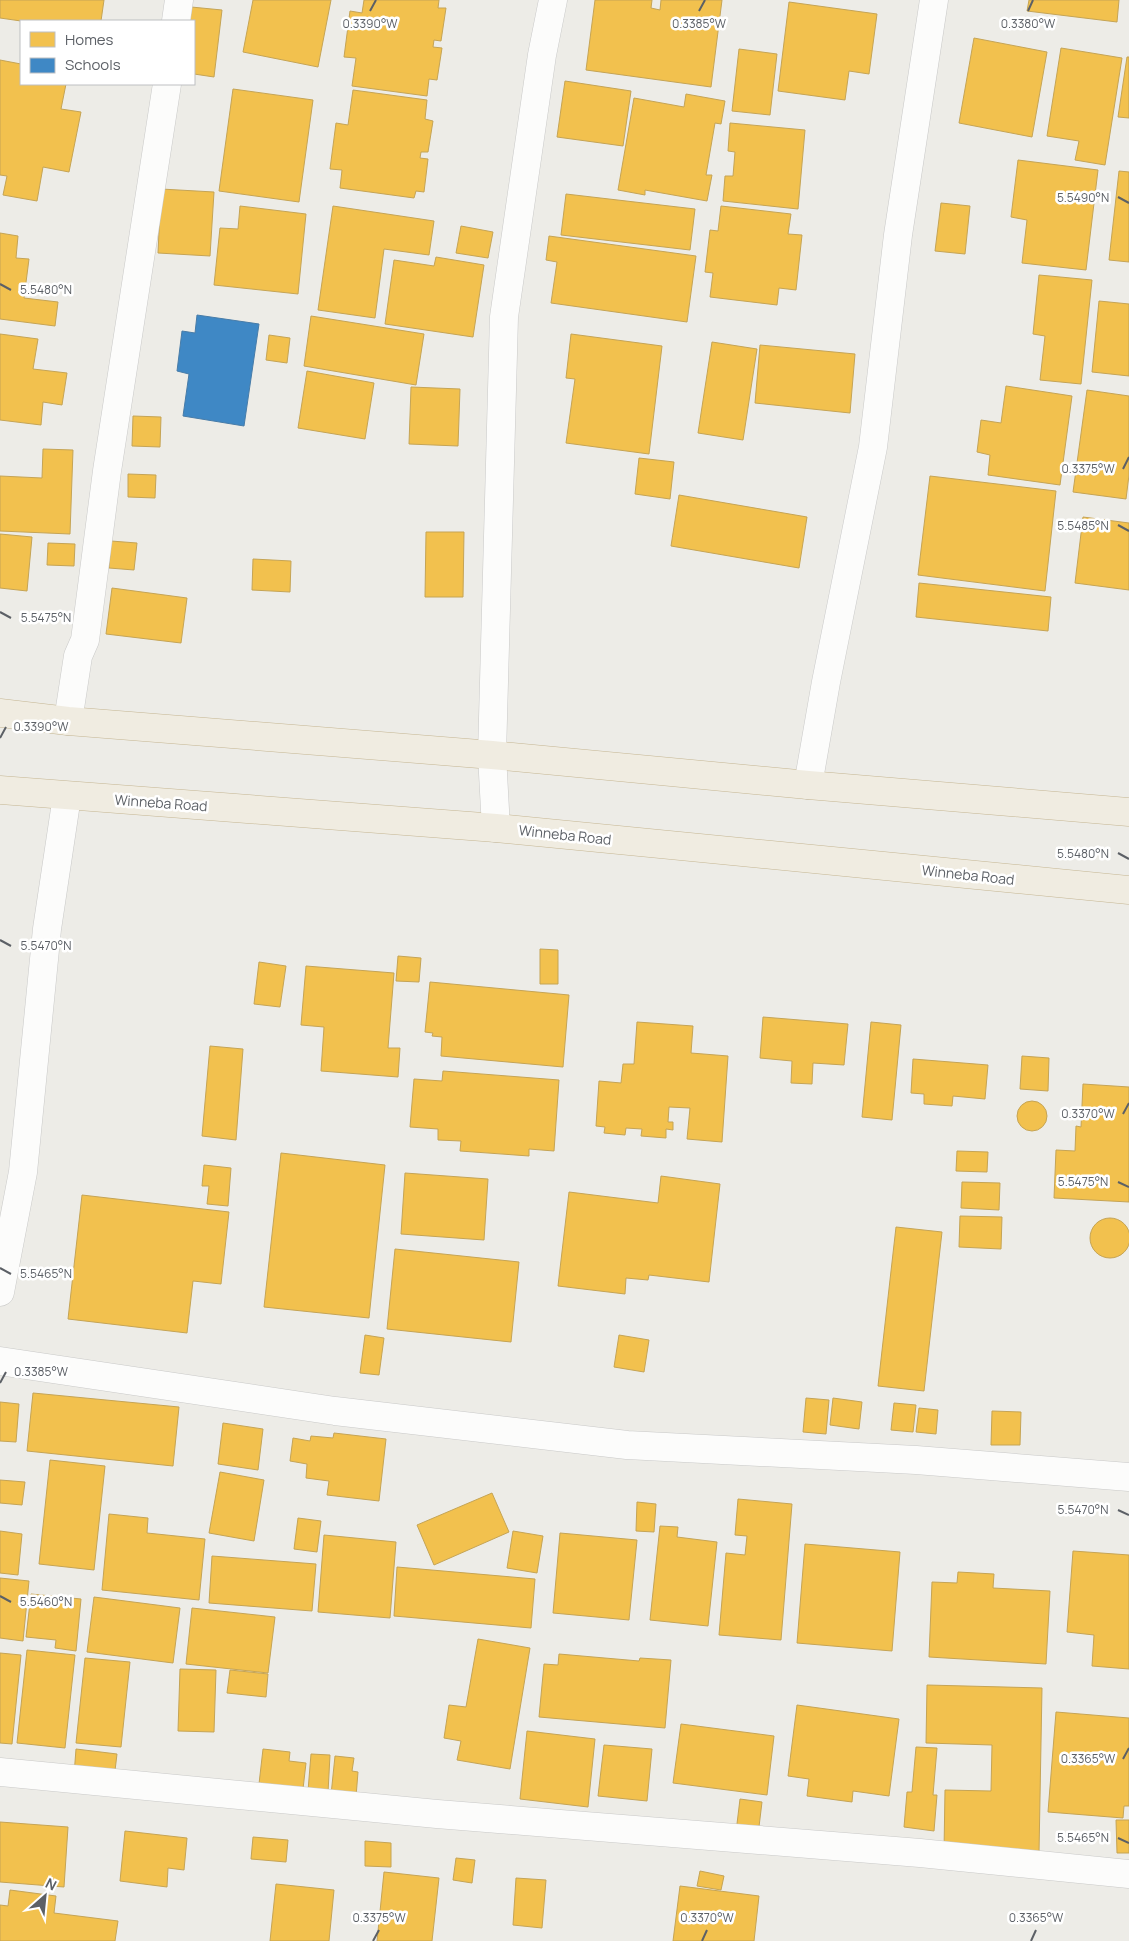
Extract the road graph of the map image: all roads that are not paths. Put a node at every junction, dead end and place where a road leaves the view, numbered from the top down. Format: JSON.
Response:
{"nodes":[{"id":1,"x":180,"y":0,"type":"edge"},
{"id":2,"x":553,"y":0,"type":"edge"},
{"id":3,"x":934,"y":0,"type":"edge"},
{"id":4,"x":176,"y":20,"type":"edge"},
{"id":5,"x":167,"y":85,"type":"edge"},
{"id":6,"x":0,"y":713,"type":"edge"},
{"id":7,"x":68,"y":721,"type":"junction"},
{"id":8,"x":492,"y":755,"type":"junction"},
{"id":9,"x":808,"y":785,"type":"junction"},
{"id":10,"x":0,"y":790,"type":"edge"},
{"id":11,"x":66,"y":796,"type":"junction"},
{"id":12,"x":1129,"y":812,"type":"edge"},
{"id":13,"x":496,"y":828,"type":"junction"},
{"id":14,"x":1129,"y":890,"type":"edge"},
{"id":15,"x":0,"y":1292,"type":"edge"},
{"id":16,"x":0,"y":1361,"type":"edge"},
{"id":17,"x":1129,"y":1477,"type":"edge"},
{"id":18,"x":0,"y":1772,"type":"edge"},
{"id":19,"x":1129,"y":1874,"type":"edge"}],
"edges":[{"from":1,"to":4,"type":"street"},
{"from":2,"to":8,"type":"street"},
{"from":3,"to":9,"type":"street"},
{"from":5,"to":7,"type":"street"},
{"from":6,"to":7,"type":"highway"},
{"from":7,"to":8,"type":"highway"},
{"from":8,"to":9,"type":"highway"},
{"from":8,"to":13,"type":"street"},
{"from":9,"to":12,"type":"highway"},
{"from":10,"to":11,"type":"highway","name":"Winneba Road"},
{"from":11,"to":13,"type":"highway","name":"Winneba Road"},
{"from":11,"to":15,"type":"street"},
{"from":13,"to":14,"type":"highway","name":"Winneba Road"},
{"from":16,"to":17,"type":"street"},
{"from":18,"to":19,"type":"street"}]}
